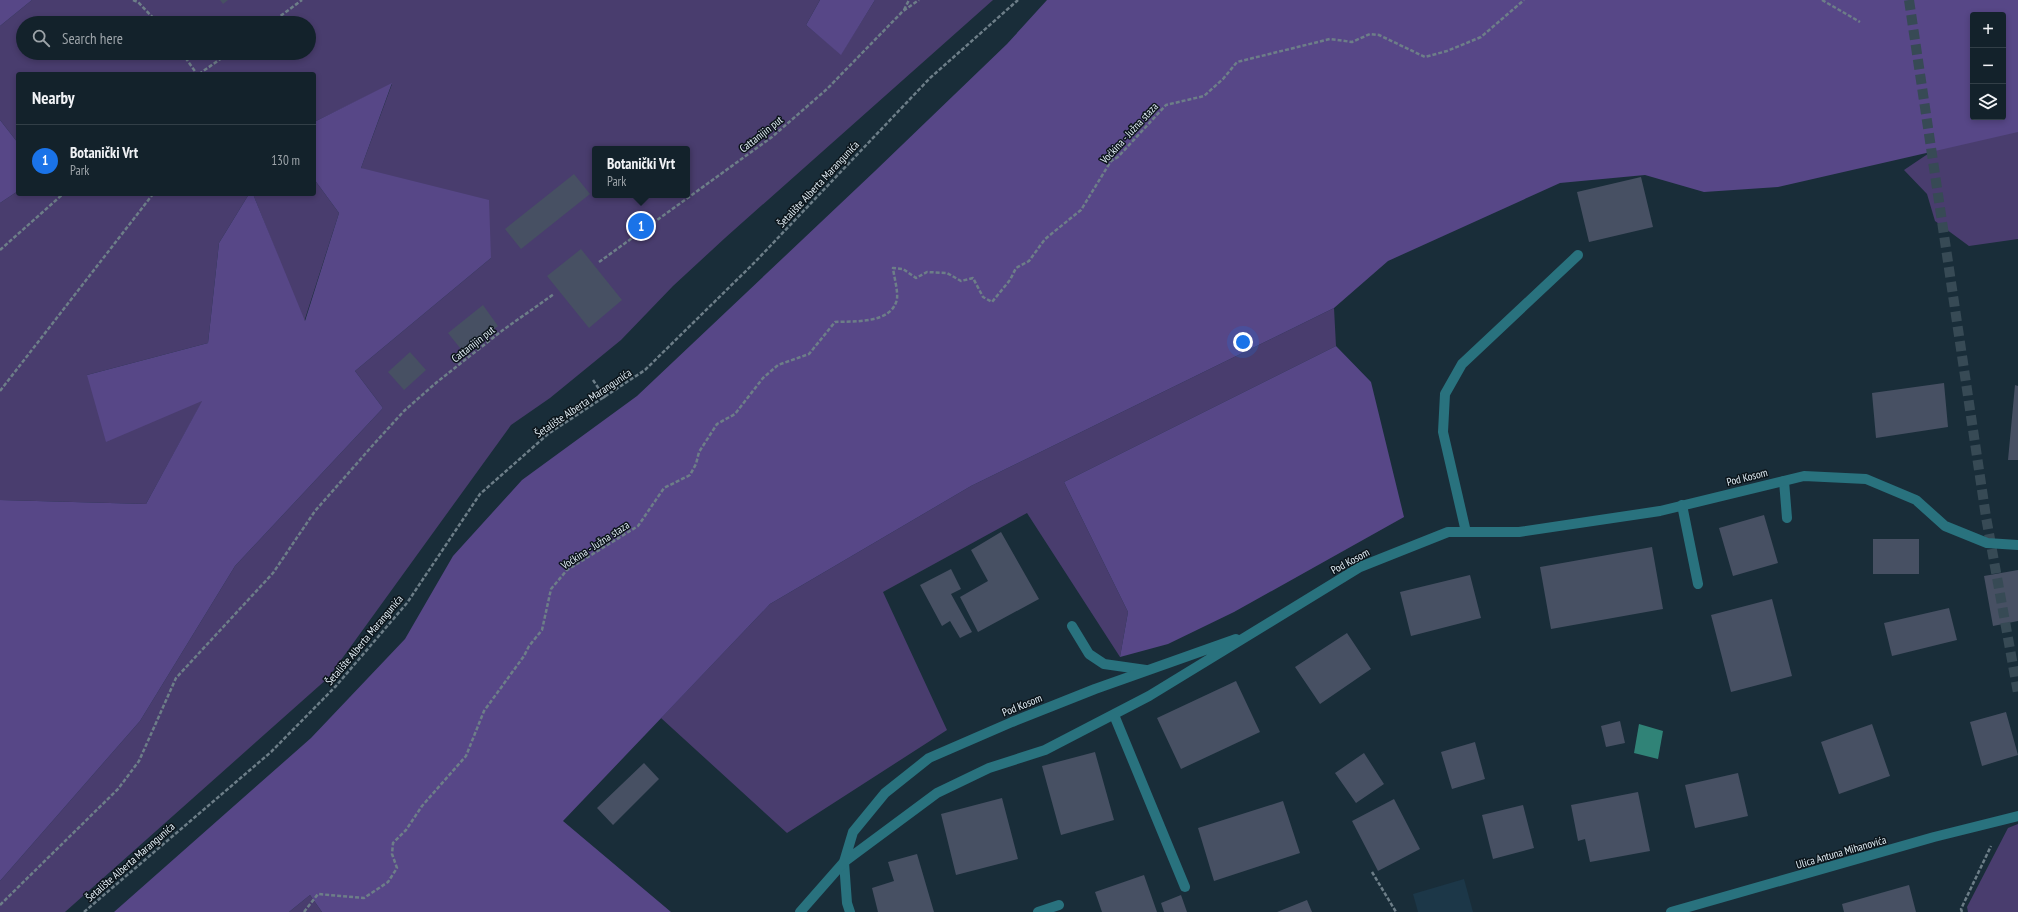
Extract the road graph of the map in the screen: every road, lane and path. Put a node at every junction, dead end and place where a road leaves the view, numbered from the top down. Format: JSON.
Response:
{"nodes":[{"id":1,"x":133,"y":0,"type":"edge"},
{"id":2,"x":302,"y":0,"type":"edge"},
{"id":3,"x":909,"y":0,"type":"edge"},
{"id":4,"x":920,"y":0,"type":"edge"},
{"id":5,"x":1018,"y":0,"type":"edge"},
{"id":6,"x":1524,"y":0,"type":"edge"},
{"id":7,"x":1822,"y":0,"type":"edge"},
{"id":8,"x":904,"y":11,"type":"junction"},
{"id":9,"x":151,"y":16,"type":"edge"},
{"id":10,"x":280,"y":16,"type":"edge"},
{"id":11,"x":1860,"y":22,"type":"dead end"},
{"id":12,"x":187,"y":60,"type":"edge"},
{"id":13,"x":219,"y":60,"type":"edge"},
{"id":14,"x":196,"y":72,"type":"edge"},
{"id":15,"x":201,"y":72,"type":"edge"},
{"id":16,"x":61,"y":196,"type":"edge"},
{"id":17,"x":151,"y":196,"type":"edge"},
{"id":18,"x":690,"y":196,"type":"edge"},
{"id":19,"x":687,"y":198,"type":"edge"},
{"id":20,"x":0,"y":250,"type":"edge"},
{"id":21,"x":1578,"y":255,"type":"dead end"},
{"id":22,"x":598,"y":262,"type":"dead end"},
{"id":23,"x":554,"y":294,"type":"dead end"},
{"id":24,"x":593,"y":380,"type":"dead end"},
{"id":25,"x":0,"y":391,"type":"edge"},
{"id":26,"x":605,"y":398,"type":"junction"},
{"id":27,"x":1784,"y":481,"type":"junction"},
{"id":28,"x":1682,"y":505,"type":"junction"},
{"id":29,"x":1787,"y":518,"type":"dead end"},
{"id":30,"x":1466,"y":532,"type":"junction"},
{"id":31,"x":2018,"y":545,"type":"edge"},
{"id":32,"x":1698,"y":584,"type":"dead end"},
{"id":33,"x":1072,"y":626,"type":"dead end"},
{"id":34,"x":1255,"y":632,"type":"junction"},
{"id":35,"x":1146,"y":670,"type":"junction"},
{"id":36,"x":1114,"y":715,"type":"junction"},
{"id":37,"x":2018,"y":816,"type":"edge"},
{"id":38,"x":2005,"y":820,"type":"junction"},
{"id":39,"x":844,"y":862,"type":"junction"},
{"id":40,"x":1372,"y":872,"type":"dead end"},
{"id":41,"x":1185,"y":887,"type":"dead end"},
{"id":42,"x":0,"y":905,"type":"edge"},
{"id":43,"x":1059,"y":905,"type":"dead end"},
{"id":44,"x":84,"y":912,"type":"edge"},
{"id":45,"x":304,"y":912,"type":"edge"},
{"id":46,"x":800,"y":912,"type":"edge"},
{"id":47,"x":850,"y":912,"type":"edge"},
{"id":48,"x":1038,"y":912,"type":"edge"},
{"id":49,"x":1396,"y":912,"type":"edge"},
{"id":50,"x":1671,"y":912,"type":"edge"},
{"id":51,"x":1962,"y":912,"type":"edge"}],
"edges":[{"from":1,"to":9,"type":"path"},
{"from":2,"to":10,"type":"path"},
{"from":3,"to":8,"type":"path"},
{"from":4,"to":8,"type":"path","name":"Cattanijin put"},
{"from":5,"to":26,"type":"path","name":"Šetalište Alberta Marangunića"},
{"from":6,"to":45,"type":"path","name":"Voćkina - Južna staza"},
{"from":7,"to":11,"type":"path"},
{"from":8,"to":18,"type":"path","name":"Cattanijin put"},
{"from":12,"to":14,"type":"path"},
{"from":13,"to":15,"type":"path"},
{"from":16,"to":20,"type":"path"},
{"from":17,"to":25,"type":"path"},
{"from":19,"to":22,"type":"path","name":"Cattanijin put"},
{"from":21,"to":30,"type":"street"},
{"from":23,"to":42,"type":"path","name":"Cattanijin put"},
{"from":24,"to":26,"type":"path"},
{"from":26,"to":44,"type":"path","name":"Šetalište Alberta Marangunića"},
{"from":27,"to":28,"type":"street","name":"Pod Kosom"},
{"from":27,"to":29,"type":"street"},
{"from":27,"to":31,"type":"street","name":"Pod Kosom"},
{"from":28,"to":30,"type":"street","name":"Pod Kosom"},
{"from":28,"to":32,"type":"street"},
{"from":30,"to":34,"type":"street","name":"Pod Kosom"},
{"from":33,"to":35,"type":"street"},
{"from":34,"to":35,"type":"street","name":"Pod Kosom"},
{"from":34,"to":36,"type":"street","name":"Pod Kosom"},
{"from":35,"to":39,"type":"street","name":"Pod Kosom"},
{"from":36,"to":39,"type":"street","name":"Pod Kosom"},
{"from":36,"to":41,"type":"street"},
{"from":37,"to":38,"type":"street","name":"Ulica Antuna Mihanovića"},
{"from":38,"to":50,"type":"street","name":"Ulica Antuna Mihanovića"},
{"from":38,"to":51,"type":"path"},
{"from":39,"to":46,"type":"street","name":"Pod Kosom"},
{"from":39,"to":47,"type":"street"},
{"from":40,"to":49,"type":"path"},
{"from":43,"to":48,"type":"street"}]}
